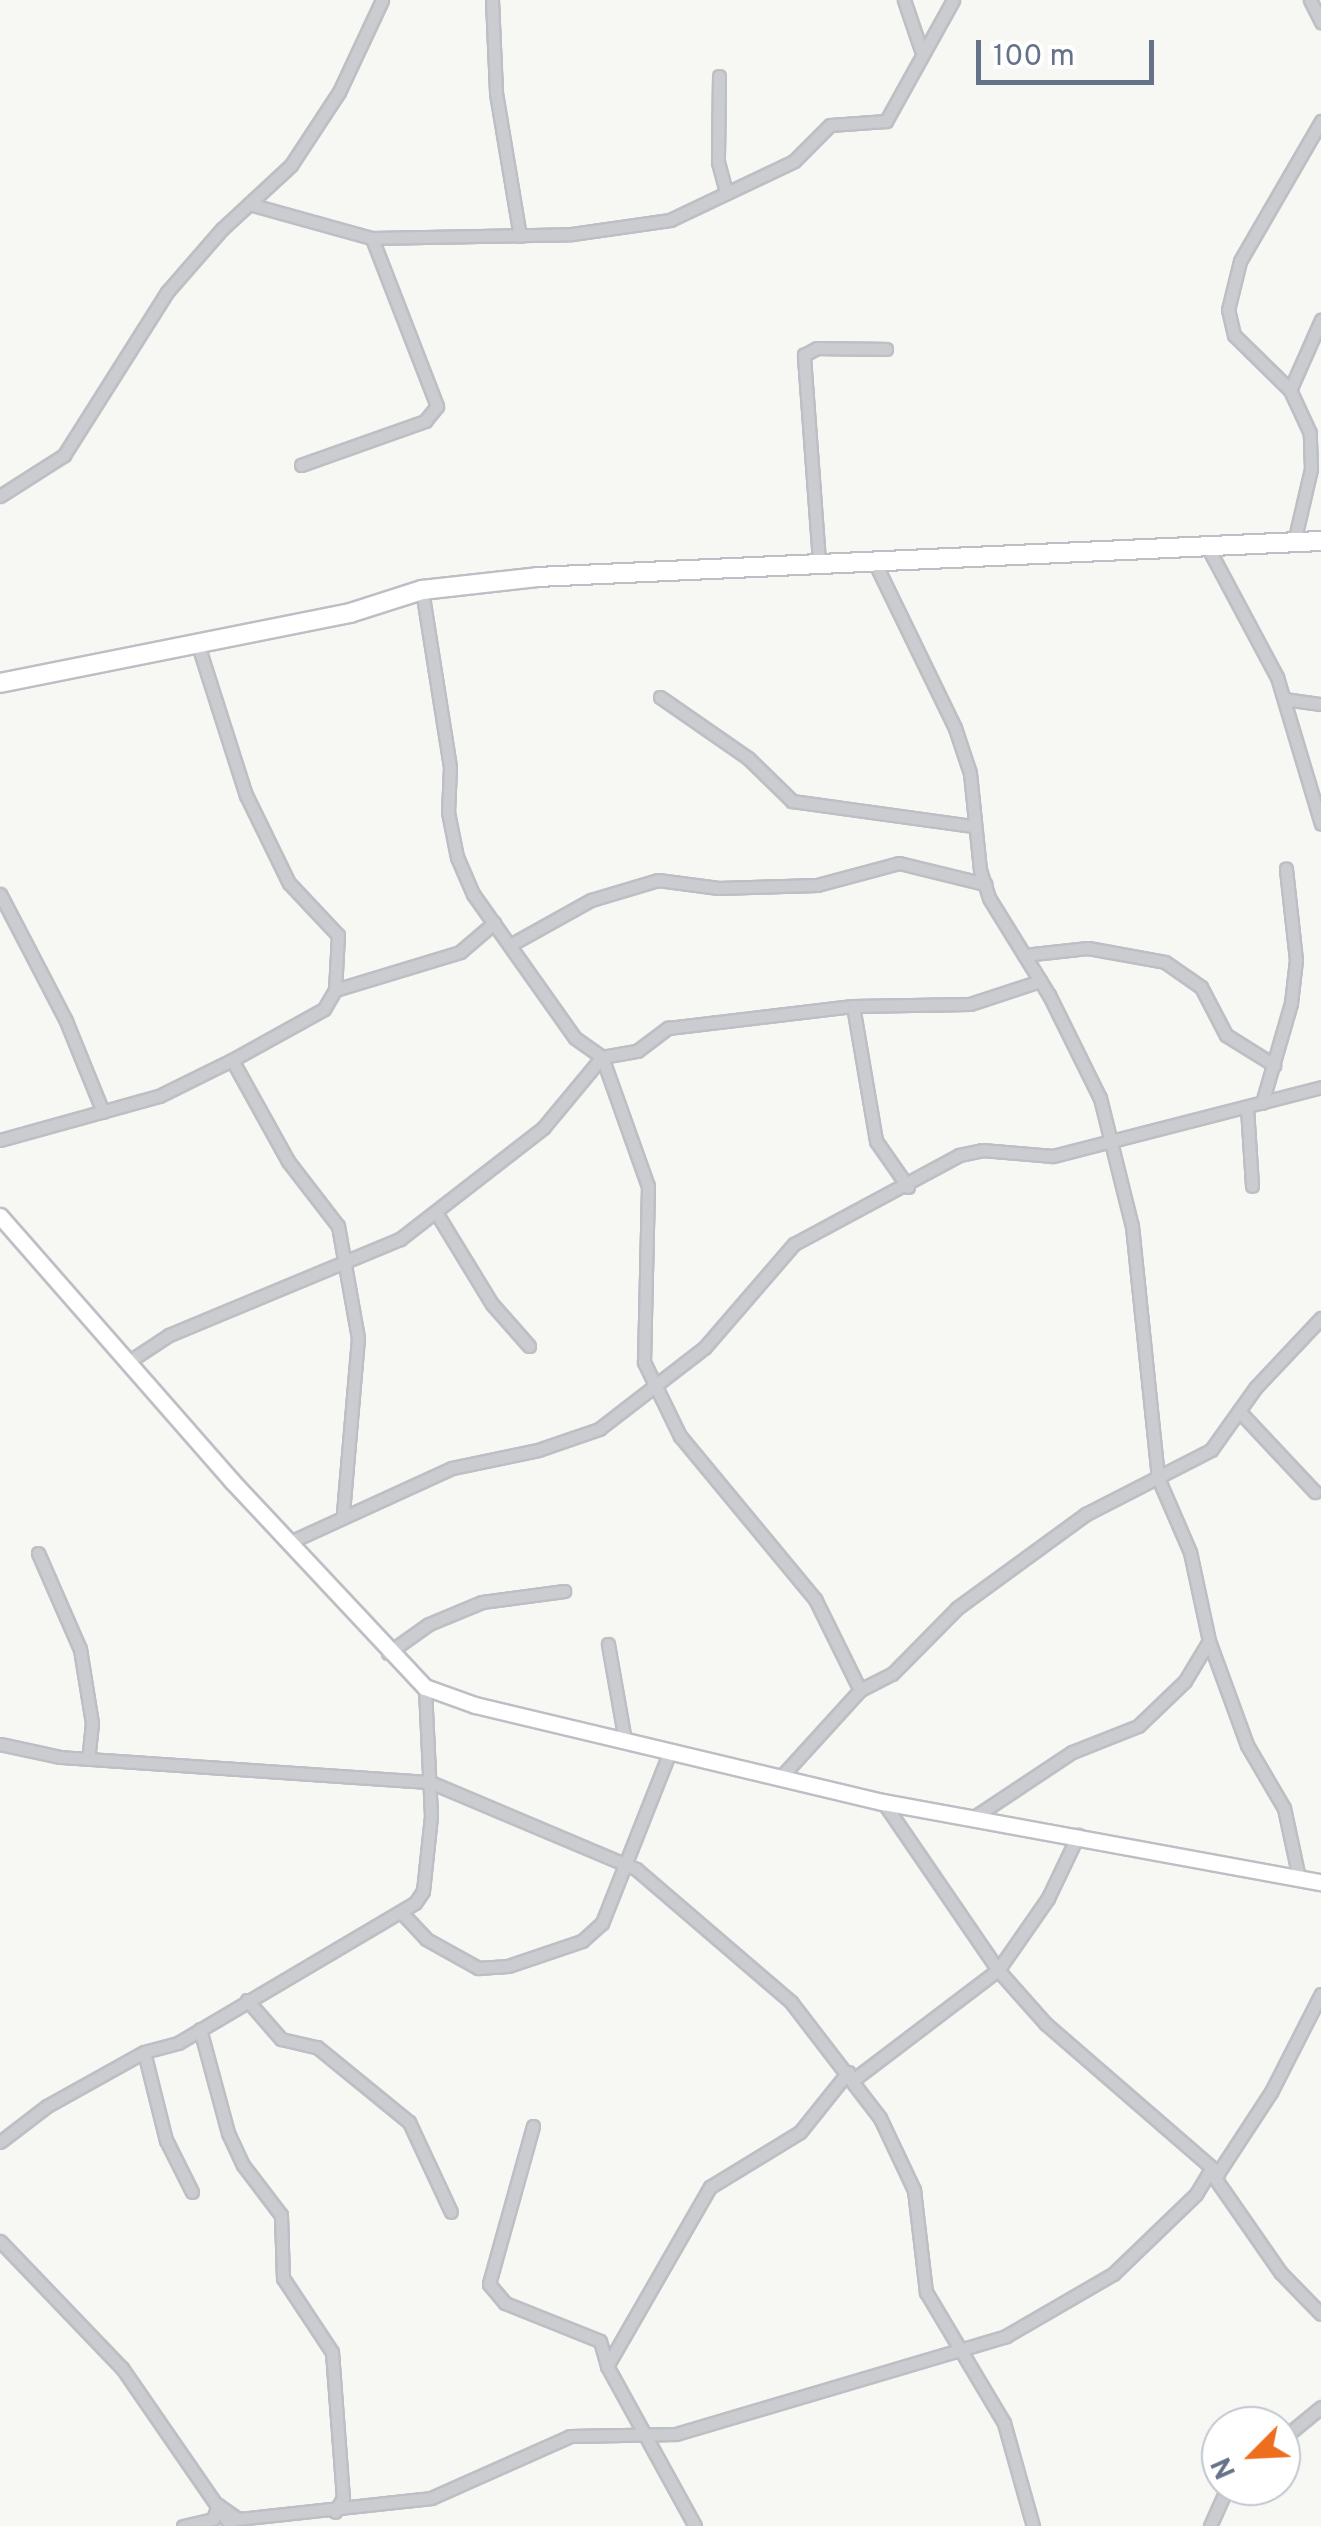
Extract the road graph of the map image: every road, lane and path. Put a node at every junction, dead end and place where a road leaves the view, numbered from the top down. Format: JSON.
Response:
{"nodes":[{"id":1,"x":382,"y":0,"type":"edge"},
{"id":2,"x":492,"y":0,"type":"edge"},
{"id":3,"x":904,"y":0,"type":"edge"},
{"id":4,"x":952,"y":0,"type":"edge"},
{"id":5,"x":1310,"y":0,"type":"edge"},
{"id":6,"x":1321,"y":22,"type":"edge"},
{"id":7,"x":921,"y":50,"type":"junction"},
{"id":8,"x":718,"y":76,"type":"dead end"},
{"id":9,"x":1321,"y":121,"type":"edge"},
{"id":10,"x":726,"y":192,"type":"junction"},
{"id":11,"x":249,"y":204,"type":"junction"},
{"id":12,"x":520,"y":236,"type":"junction"},
{"id":13,"x":372,"y":238,"type":"junction"},
{"id":14,"x":1321,"y":320,"type":"edge"},
{"id":15,"x":886,"y":349,"type":"dead end"},
{"id":16,"x":1290,"y":390,"type":"junction"},
{"id":17,"x":301,"y":464,"type":"dead end"},
{"id":18,"x":0,"y":496,"type":"edge"},
{"id":19,"x":1321,"y":540,"type":"edge"},
{"id":20,"x":1294,"y":542,"type":"junction"},
{"id":21,"x":1207,"y":546,"type":"junction"},
{"id":22,"x":873,"y":558,"type":"junction"},
{"id":23,"x":819,"y":561,"type":"junction"},
{"id":24,"x":422,"y":590,"type":"junction"},
{"id":25,"x":198,"y":645,"type":"junction"},
{"id":26,"x":0,"y":683,"type":"edge"},
{"id":27,"x":660,"y":697,"type":"dead end"},
{"id":28,"x":1284,"y":699,"type":"junction"},
{"id":29,"x":1321,"y":704,"type":"edge"},
{"id":30,"x":1321,"y":824,"type":"edge"},
{"id":31,"x":974,"y":826,"type":"junction"},
{"id":32,"x":1286,"y":869,"type":"dead end"},
{"id":33,"x":984,"y":884,"type":"junction"},
{"id":34,"x":0,"y":894,"type":"edge"},
{"id":35,"x":494,"y":923,"type":"junction"},
{"id":36,"x":510,"y":945,"type":"junction"},
{"id":37,"x":1024,"y":955,"type":"junction"},
{"id":38,"x":1040,"y":981,"type":"junction"},
{"id":39,"x":335,"y":990,"type":"junction"},
{"id":40,"x":853,"y":1006,"type":"junction"},
{"id":41,"x":602,"y":1058,"type":"junction"},
{"id":42,"x":232,"y":1060,"type":"junction"},
{"id":43,"x":1274,"y":1065,"type":"junction"},
{"id":44,"x":1321,"y":1087,"type":"edge"},
{"id":45,"x":1262,"y":1103,"type":"junction"},
{"id":46,"x":1247,"y":1108,"type":"junction"},
{"id":47,"x":103,"y":1112,"type":"junction"},
{"id":48,"x":0,"y":1140,"type":"edge"},
{"id":49,"x":1113,"y":1143,"type":"junction"},
{"id":50,"x":1252,"y":1186,"type":"dead end"},
{"id":51,"x":908,"y":1187,"type":"junction"},
{"id":52,"x":437,"y":1214,"type":"junction"},
{"id":53,"x":0,"y":1216,"type":"edge"},
{"id":54,"x":345,"y":1262,"type":"junction"},
{"id":55,"x":1321,"y":1318,"type":"edge"},
{"id":56,"x":529,"y":1346,"type":"dead end"},
{"id":57,"x":128,"y":1362,"type":"junction"},
{"id":58,"x":654,"y":1384,"type":"junction"},
{"id":59,"x":1240,"y":1411,"type":"junction"},
{"id":60,"x":1158,"y":1478,"type":"junction"},
{"id":61,"x":1315,"y":1492,"type":"dead end"},
{"id":62,"x":343,"y":1513,"type":"junction"},
{"id":63,"x":290,"y":1542,"type":"junction"},
{"id":64,"x":38,"y":1553,"type":"dead end"},
{"id":65,"x":564,"y":1591,"type":"dead end"},
{"id":66,"x":1209,"y":1641,"type":"junction"},
{"id":67,"x":608,"y":1644,"type":"dead end"},
{"id":68,"x":388,"y":1653,"type":"junction"},
{"id":69,"x":425,"y":1687,"type":"junction"},
{"id":70,"x":860,"y":1690,"type":"junction"},
{"id":71,"x":625,"y":1740,"type":"junction"},
{"id":72,"x":0,"y":1744,"type":"edge"},
{"id":73,"x":670,"y":1750,"type":"junction"},
{"id":74,"x":88,"y":1759,"type":"junction"},
{"id":75,"x":780,"y":1778,"type":"junction"},
{"id":76,"x":430,"y":1782,"type":"junction"},
{"id":77,"x":883,"y":1802,"type":"junction"},
{"id":78,"x":974,"y":1817,"type":"junction"},
{"id":79,"x":1078,"y":1835,"type":"junction"},
{"id":80,"x":624,"y":1861,"type":"junction"},
{"id":81,"x":1300,"y":1878,"type":"junction"},
{"id":82,"x":1321,"y":1882,"type":"edge"},
{"id":83,"x":402,"y":1913,"type":"junction"},
{"id":84,"x":998,"y":1970,"type":"junction"},
{"id":85,"x":1321,"y":1994,"type":"edge"},
{"id":86,"x":247,"y":2000,"type":"junction"},
{"id":87,"x":200,"y":2030,"type":"junction"},
{"id":88,"x":144,"y":2052,"type":"junction"},
{"id":89,"x":851,"y":2076,"type":"junction"},
{"id":90,"x":533,"y":2126,"type":"dead end"},
{"id":91,"x":0,"y":2142,"type":"edge"},
{"id":92,"x":1214,"y":2172,"type":"junction"},
{"id":93,"x":192,"y":2192,"type":"dead end"},
{"id":94,"x":451,"y":2212,"type":"dead end"},
{"id":95,"x":0,"y":2241,"type":"edge"},
{"id":96,"x":1321,"y":2314,"type":"edge"},
{"id":97,"x":958,"y":2354,"type":"junction"},
{"id":98,"x":608,"y":2366,"type":"junction"},
{"id":99,"x":1321,"y":2407,"type":"edge"},
{"id":100,"x":1301,"y":2424,"type":"edge"},
{"id":101,"x":643,"y":2434,"type":"junction"},
{"id":102,"x":218,"y":2505,"type":"junction"},
{"id":103,"x":335,"y":2512,"type":"junction"},
{"id":104,"x":183,"y":2526,"type":"edge"},
{"id":105,"x":231,"y":2526,"type":"edge"},
{"id":106,"x":695,"y":2526,"type":"edge"},
{"id":107,"x":1033,"y":2526,"type":"edge"}],
"edges":[{"from":1,"to":11,"type":"street"},
{"from":2,"to":12,"type":"street"},
{"from":3,"to":7,"type":"street"},
{"from":4,"to":7,"type":"street"},
{"from":5,"to":6,"type":"street"},
{"from":7,"to":10,"type":"street"},
{"from":8,"to":10,"type":"street"},
{"from":9,"to":16,"type":"street"},
{"from":10,"to":12,"type":"street"},
{"from":11,"to":13,"type":"street"},
{"from":11,"to":18,"type":"street"},
{"from":12,"to":13,"type":"street"},
{"from":13,"to":17,"type":"street"},
{"from":14,"to":16,"type":"street"},
{"from":15,"to":23,"type":"street"},
{"from":16,"to":20,"type":"street"},
{"from":19,"to":20,"type":"main road"},
{"from":20,"to":21,"type":"main road"},
{"from":21,"to":22,"type":"main road"},
{"from":21,"to":28,"type":"street"},
{"from":22,"to":23,"type":"main road"},
{"from":22,"to":31,"type":"street"},
{"from":23,"to":24,"type":"main road"},
{"from":24,"to":25,"type":"main road"},
{"from":24,"to":35,"type":"street"},
{"from":25,"to":26,"type":"main road"},
{"from":25,"to":39,"type":"street"},
{"from":27,"to":31,"type":"street"},
{"from":28,"to":29,"type":"street"},
{"from":28,"to":30,"type":"street"},
{"from":31,"to":33,"type":"street"},
{"from":32,"to":43,"type":"street"},
{"from":33,"to":36,"type":"street"},
{"from":33,"to":37,"type":"street"},
{"from":34,"to":47,"type":"street"},
{"from":35,"to":36,"type":"street"},
{"from":35,"to":39,"type":"street"},
{"from":36,"to":41,"type":"street"},
{"from":37,"to":38,"type":"street"},
{"from":37,"to":43,"type":"street"},
{"from":38,"to":40,"type":"street"},
{"from":38,"to":49,"type":"street"},
{"from":39,"to":42,"type":"street"},
{"from":40,"to":41,"type":"street"},
{"from":40,"to":51,"type":"street"},
{"from":41,"to":52,"type":"street"},
{"from":41,"to":58,"type":"street"},
{"from":42,"to":47,"type":"street"},
{"from":42,"to":54,"type":"street"},
{"from":43,"to":45,"type":"street"},
{"from":44,"to":45,"type":"street"},
{"from":45,"to":46,"type":"street"},
{"from":46,"to":49,"type":"street"},
{"from":46,"to":50,"type":"street"},
{"from":47,"to":48,"type":"street"},
{"from":49,"to":51,"type":"street"},
{"from":49,"to":60,"type":"street"},
{"from":51,"to":58,"type":"street"},
{"from":52,"to":54,"type":"street"},
{"from":52,"to":56,"type":"street"},
{"from":53,"to":57,"type":"street"},
{"from":54,"to":57,"type":"street"},
{"from":54,"to":62,"type":"street"},
{"from":55,"to":59,"type":"street"},
{"from":57,"to":63,"type":"street"},
{"from":58,"to":62,"type":"street"},
{"from":58,"to":70,"type":"street"},
{"from":59,"to":60,"type":"street"},
{"from":59,"to":61,"type":"street"},
{"from":60,"to":66,"type":"street"},
{"from":60,"to":70,"type":"street"},
{"from":62,"to":63,"type":"street"},
{"from":63,"to":68,"type":"street"},
{"from":64,"to":74,"type":"street"},
{"from":65,"to":68,"type":"street"},
{"from":66,"to":78,"type":"street"},
{"from":66,"to":81,"type":"street"},
{"from":67,"to":71,"type":"street"},
{"from":68,"to":69,"type":"street"},
{"from":69,"to":71,"type":"street"},
{"from":69,"to":76,"type":"street"},
{"from":70,"to":75,"type":"street"},
{"from":71,"to":73,"type":"street"},
{"from":72,"to":74,"type":"street"},
{"from":73,"to":75,"type":"street"},
{"from":73,"to":80,"type":"street"},
{"from":74,"to":76,"type":"street"},
{"from":75,"to":77,"type":"street"},
{"from":76,"to":80,"type":"street"},
{"from":76,"to":83,"type":"street"},
{"from":77,"to":78,"type":"street"},
{"from":77,"to":84,"type":"street"},
{"from":78,"to":79,"type":"street"},
{"from":79,"to":81,"type":"street"},
{"from":79,"to":84,"type":"street"},
{"from":80,"to":83,"type":"street"},
{"from":80,"to":89,"type":"street"},
{"from":81,"to":82,"type":"street"},
{"from":83,"to":86,"type":"street"},
{"from":84,"to":89,"type":"street"},
{"from":84,"to":92,"type":"street"},
{"from":85,"to":92,"type":"street"},
{"from":86,"to":87,"type":"street"},
{"from":86,"to":94,"type":"street"},
{"from":87,"to":88,"type":"street"},
{"from":87,"to":103,"type":"street"},
{"from":88,"to":91,"type":"street"},
{"from":88,"to":93,"type":"street"},
{"from":89,"to":97,"type":"street"},
{"from":89,"to":98,"type":"street"},
{"from":90,"to":98,"type":"street"},
{"from":92,"to":96,"type":"street"},
{"from":92,"to":97,"type":"street"},
{"from":95,"to":102,"type":"street"},
{"from":97,"to":101,"type":"street"},
{"from":97,"to":107,"type":"street"},
{"from":98,"to":101,"type":"street"},
{"from":99,"to":100,"type":"street"},
{"from":101,"to":103,"type":"street"},
{"from":101,"to":106,"type":"street"},
{"from":102,"to":103,"type":"street"},
{"from":102,"to":104,"type":"street"},
{"from":102,"to":105,"type":"street"}]}
